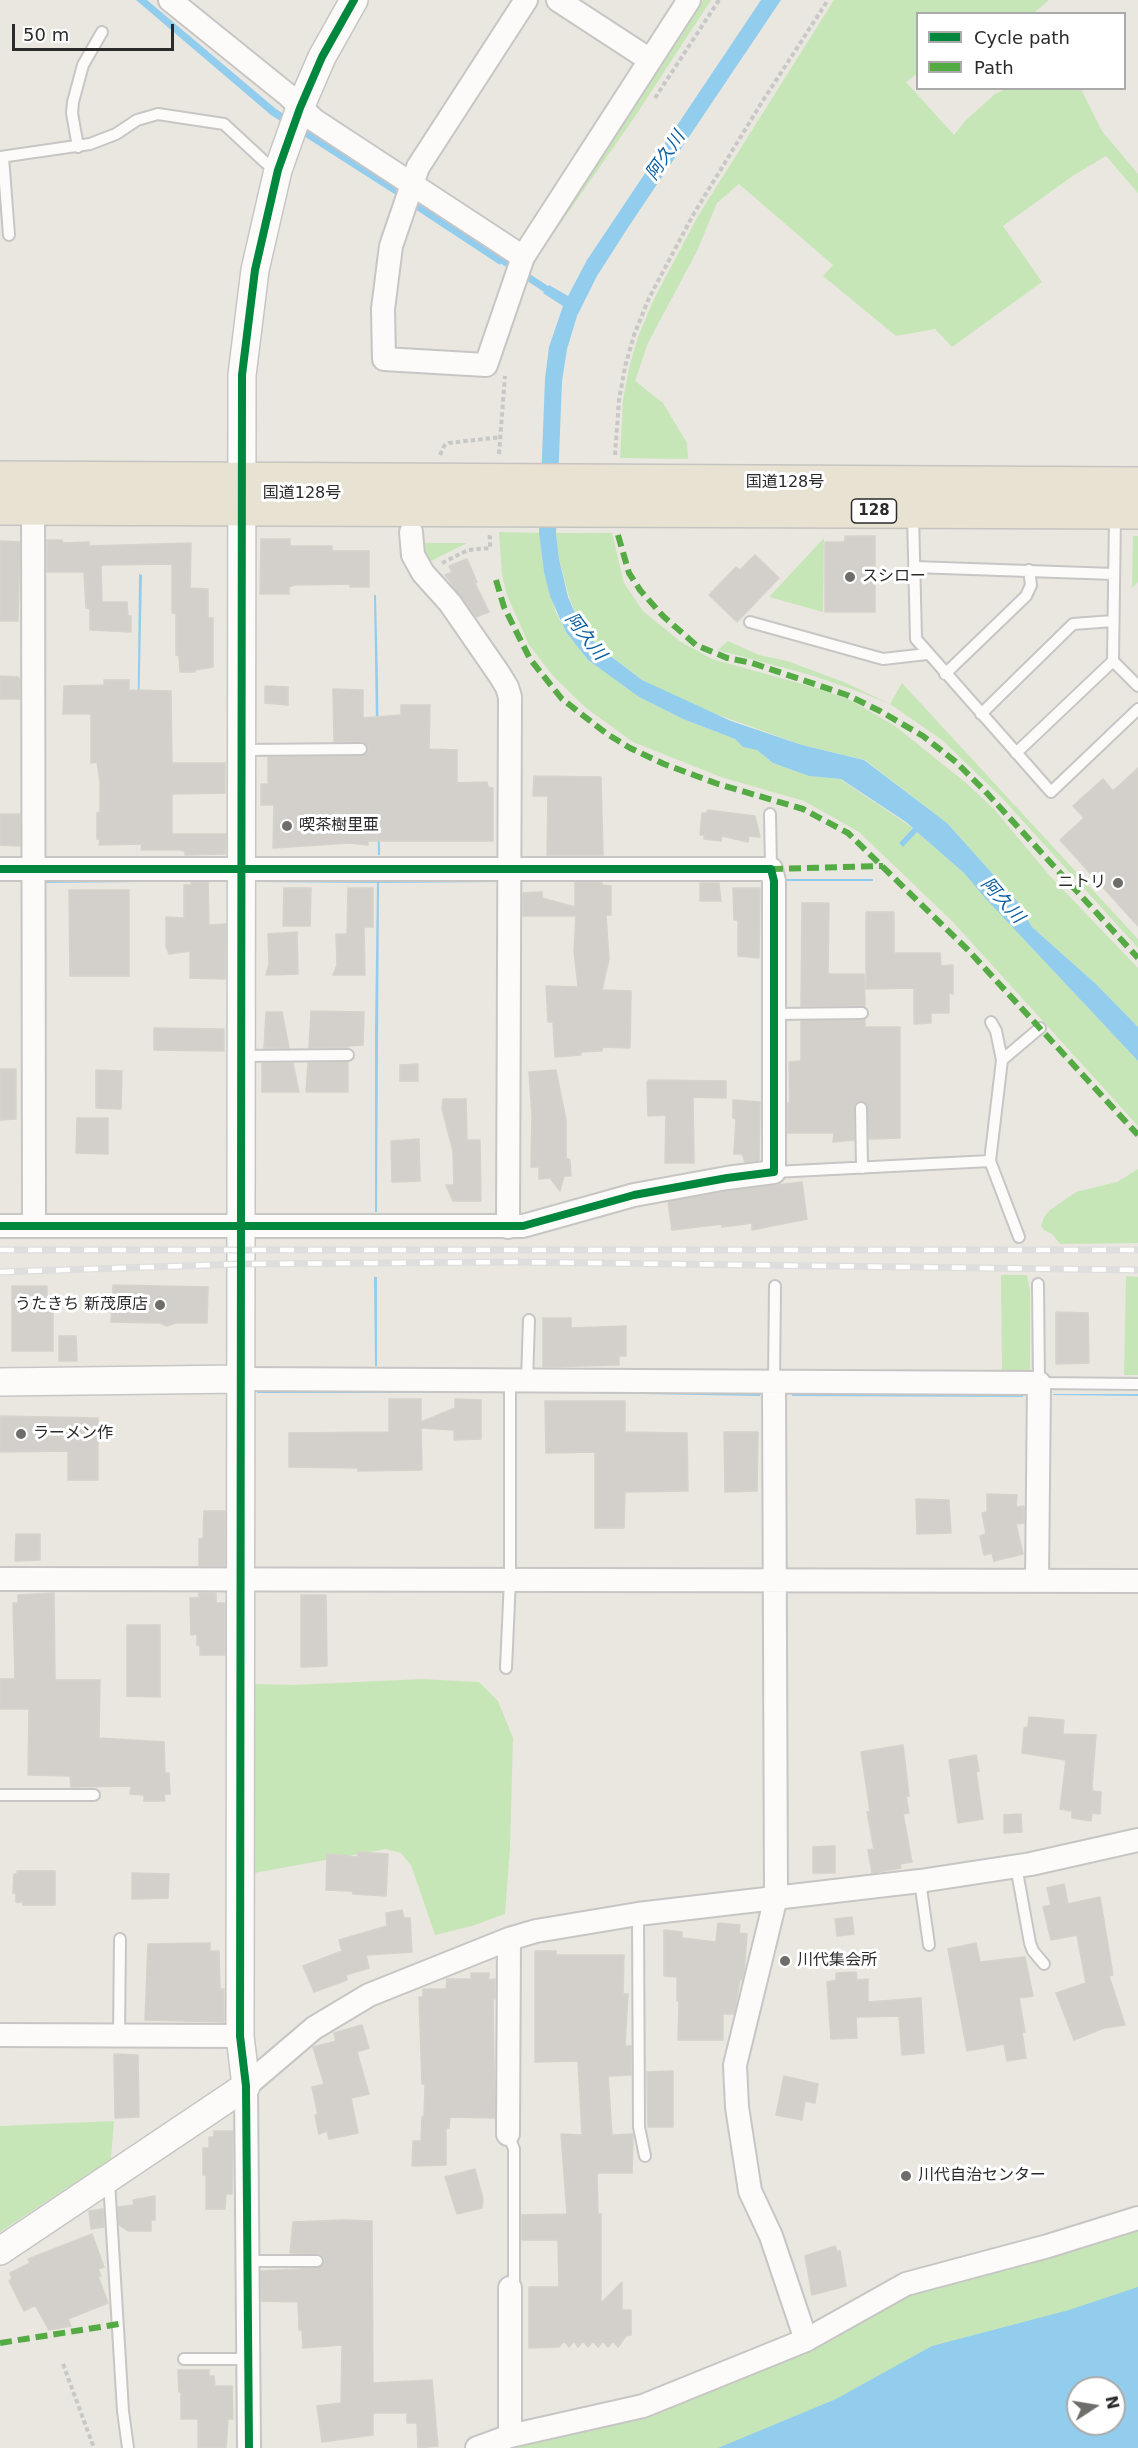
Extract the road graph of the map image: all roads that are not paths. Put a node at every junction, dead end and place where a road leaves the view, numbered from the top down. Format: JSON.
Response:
{"nodes":[{"id":1,"x":170,"y":0,"type":"edge"},
{"id":2,"x":354,"y":0,"type":"edge"},
{"id":3,"x":526,"y":0,"type":"edge"},
{"id":4,"x":558,"y":0,"type":"edge"},
{"id":5,"x":689,"y":0,"type":"edge"},
{"id":6,"x":102,"y":32,"type":"dead end"},
{"id":7,"x":650,"y":60,"type":"junction"},
{"id":8,"x":300,"y":108,"type":"junction"},
{"id":9,"x":78,"y":147,"type":"junction"},
{"id":10,"x":2,"y":157,"type":"edge"},
{"id":11,"x":278,"y":170,"type":"junction"},
{"id":12,"x":412,"y":185,"type":"junction"},
{"id":13,"x":9,"y":235,"type":"dead end"},
{"id":14,"x":523,"y":256,"type":"junction"},
{"id":15,"x":0,"y":478,"type":"edge"},
{"id":16,"x":1138,"y":484,"type":"edge"},
{"id":17,"x":610,"y":485,"type":"junction"},
{"id":18,"x":33,"y":493,"type":"junction"},
{"id":19,"x":241,"y":494,"type":"junction"},
{"id":20,"x":0,"y":508,"type":"edge"},
{"id":21,"x":913,"y":511,"type":"junction"},
{"id":22,"x":1126,"y":512,"type":"edge"},
{"id":23,"x":411,"y":532,"type":"dead end"},
{"id":24,"x":914,"y":567,"type":"junction"},
{"id":25,"x":1029,"y":570,"type":"junction"},
{"id":26,"x":1114,"y":574,"type":"junction"},
{"id":27,"x":1113,"y":621,"type":"junction"},
{"id":28,"x":750,"y":622,"type":"dead end"},
{"id":29,"x":927,"y":654,"type":"junction"},
{"id":30,"x":1113,"y":661,"type":"junction"},
{"id":31,"x":945,"y":674,"type":"junction"},
{"id":32,"x":1138,"y":686,"type":"edge"},
{"id":33,"x":1138,"y":709,"type":"edge"},
{"id":34,"x":981,"y":714,"type":"junction"},
{"id":35,"x":361,"y":749,"type":"dead end"},
{"id":36,"x":241,"y":750,"type":"junction"},
{"id":37,"x":1016,"y":753,"type":"junction"},
{"id":38,"x":770,"y":814,"type":"dead end"},
{"id":39,"x":242,"y":868,"type":"junction"},
{"id":40,"x":0,"y":869,"type":"edge"},
{"id":41,"x":34,"y":869,"type":"junction"},
{"id":42,"x":509,"y":869,"type":"junction"},
{"id":43,"x":771,"y":869,"type":"junction"},
{"id":44,"x":862,"y":1013,"type":"dead end"},
{"id":45,"x":774,"y":1014,"type":"junction"},
{"id":46,"x":991,"y":1022,"type":"dead end"},
{"id":47,"x":1040,"y":1028,"type":"dead end"},
{"id":48,"x":348,"y":1055,"type":"dead end"},
{"id":49,"x":241,"y":1056,"type":"junction"},
{"id":50,"x":1002,"y":1060,"type":"junction"},
{"id":51,"x":861,"y":1108,"type":"dead end"},
{"id":52,"x":990,"y":1161,"type":"junction"},
{"id":53,"x":862,"y":1168,"type":"junction"},
{"id":54,"x":774,"y":1172,"type":"junction"},
{"id":55,"x":241,"y":1225,"type":"junction"},
{"id":56,"x":0,"y":1226,"type":"edge"},
{"id":57,"x":34,"y":1226,"type":"junction"},
{"id":58,"x":508,"y":1227,"type":"junction"},
{"id":59,"x":1019,"y":1237,"type":"dead end"},
{"id":60,"x":1038,"y":1284,"type":"dead end"},
{"id":61,"x":775,"y":1286,"type":"dead end"},
{"id":62,"x":529,"y":1320,"type":"dead end"},
{"id":63,"x":240,"y":1379,"type":"junction"},
{"id":64,"x":519,"y":1381,"type":"junction"},
{"id":65,"x":0,"y":1382,"type":"edge"},
{"id":66,"x":774,"y":1383,"type":"junction"},
{"id":67,"x":1040,"y":1383,"type":"junction"},
{"id":68,"x":1138,"y":1384,"type":"edge"},
{"id":69,"x":0,"y":1579,"type":"edge"},
{"id":70,"x":241,"y":1579,"type":"junction"},
{"id":71,"x":510,"y":1579,"type":"junction"},
{"id":72,"x":775,"y":1581,"type":"junction"},
{"id":73,"x":1037,"y":1581,"type":"junction"},
{"id":74,"x":1138,"y":1581,"type":"edge"},
{"id":75,"x":506,"y":1668,"type":"dead end"},
{"id":76,"x":0,"y":1795,"type":"edge"},
{"id":77,"x":94,"y":1795,"type":"dead end"},
{"id":78,"x":1138,"y":1840,"type":"edge"},
{"id":79,"x":1016,"y":1865,"type":"junction"},
{"id":80,"x":920,"y":1881,"type":"junction"},
{"id":81,"x":776,"y":1897,"type":"junction"},
{"id":82,"x":638,"y":1914,"type":"junction"},
{"id":83,"x":120,"y":1938,"type":"dead end"},
{"id":84,"x":509,"y":1939,"type":"junction"},
{"id":85,"x":929,"y":1945,"type":"dead end"},
{"id":86,"x":1044,"y":1964,"type":"dead end"},
{"id":87,"x":0,"y":2035,"type":"edge"},
{"id":88,"x":119,"y":2036,"type":"junction"},
{"id":89,"x":240,"y":2036,"type":"junction"},
{"id":90,"x":246,"y":2086,"type":"junction"},
{"id":91,"x":508,"y":2134,"type":"joint"},
{"id":92,"x":645,"y":2156,"type":"dead end"},
{"id":93,"x":108,"y":2178,"type":"junction"},
{"id":94,"x":1138,"y":2218,"type":"edge"},
{"id":95,"x":0,"y":2251,"type":"edge"},
{"id":96,"x":248,"y":2261,"type":"junction"},
{"id":97,"x":317,"y":2261,"type":"dead end"},
{"id":98,"x":510,"y":2288,"type":"joint"},
{"id":99,"x":807,"y":2340,"type":"junction"},
{"id":100,"x":184,"y":2359,"type":"dead end"},
{"id":101,"x":248,"y":2359,"type":"junction"},
{"id":102,"x":510,"y":2436,"type":"junction"},
{"id":103,"x":128,"y":2448,"type":"edge"},
{"id":104,"x":249,"y":2448,"type":"edge"},
{"id":105,"x":477,"y":2448,"type":"edge"}],
"edges":[{"from":1,"to":8,"type":"street"},
{"from":2,"to":8,"type":"street"},
{"from":3,"to":12,"type":"street"},
{"from":4,"to":7,"type":"street"},
{"from":5,"to":7,"type":"street"},
{"from":6,"to":9,"type":"lane"},
{"from":7,"to":14,"type":"street"},
{"from":8,"to":11,"type":"street"},
{"from":8,"to":12,"type":"street"},
{"from":9,"to":10,"type":"lane"},
{"from":9,"to":11,"type":"lane"},
{"from":10,"to":13,"type":"lane"},
{"from":11,"to":19,"type":"street"},
{"from":12,"to":14,"type":"street"},
{"from":12,"to":14,"type":"street"},
{"from":15,"to":18,"type":"highway","name":"国道128号","number":"128"},
{"from":16,"to":17,"type":"highway","name":"国道128号","number":"128"},
{"from":17,"to":19,"type":"highway","name":"国道128号","number":"128"},
{"from":17,"to":21,"type":"highway","name":"国道128号","number":"128"},
{"from":18,"to":19,"type":"highway","name":"国道128号","number":"128"},
{"from":18,"to":20,"type":"highway","name":"国道128号","number":"128"},
{"from":18,"to":41,"type":"street"},
{"from":19,"to":36,"type":"street"},
{"from":21,"to":22,"type":"highway","name":"国道128号","number":"128"},
{"from":21,"to":24,"type":"lane"},
{"from":22,"to":26,"type":"lane"},
{"from":23,"to":42,"type":"street"},
{"from":24,"to":25,"type":"lane"},
{"from":24,"to":29,"type":"lane"},
{"from":25,"to":26,"type":"lane"},
{"from":25,"to":31,"type":"lane"},
{"from":26,"to":27,"type":"lane"},
{"from":27,"to":30,"type":"lane"},
{"from":27,"to":34,"type":"lane"},
{"from":28,"to":29,"type":"lane"},
{"from":29,"to":31,"type":"lane"},
{"from":30,"to":32,"type":"lane"},
{"from":30,"to":37,"type":"lane"},
{"from":31,"to":34,"type":"lane"},
{"from":33,"to":37,"type":"lane"},
{"from":34,"to":37,"type":"lane"},
{"from":35,"to":36,"type":"lane"},
{"from":36,"to":39,"type":"street"},
{"from":38,"to":43,"type":"lane"},
{"from":39,"to":41,"type":"street"},
{"from":39,"to":42,"type":"street"},
{"from":39,"to":49,"type":"street"},
{"from":40,"to":41,"type":"street"},
{"from":41,"to":57,"type":"street"},
{"from":42,"to":43,"type":"street"},
{"from":42,"to":58,"type":"street"},
{"from":43,"to":45,"type":"street"},
{"from":44,"to":45,"type":"lane"},
{"from":45,"to":54,"type":"street"},
{"from":46,"to":50,"type":"lane"},
{"from":47,"to":50,"type":"lane"},
{"from":48,"to":49,"type":"lane"},
{"from":49,"to":55,"type":"street"},
{"from":50,"to":52,"type":"lane"},
{"from":51,"to":53,"type":"lane"},
{"from":52,"to":53,"type":"lane"},
{"from":52,"to":59,"type":"lane"},
{"from":53,"to":54,"type":"lane"},
{"from":54,"to":58,"type":"street"},
{"from":55,"to":57,"type":"street"},
{"from":55,"to":58,"type":"street"},
{"from":55,"to":63,"type":"street"},
{"from":56,"to":57,"type":"street"},
{"from":60,"to":67,"type":"lane"},
{"from":61,"to":66,"type":"lane"},
{"from":62,"to":64,"type":"lane"},
{"from":63,"to":64,"type":"street"},
{"from":63,"to":65,"type":"street"},
{"from":63,"to":70,"type":"street"},
{"from":64,"to":66,"type":"street"},
{"from":64,"to":71,"type":"lane"},
{"from":66,"to":67,"type":"street"},
{"from":66,"to":72,"type":"street"},
{"from":67,"to":68,"type":"lane"},
{"from":67,"to":73,"type":"street"},
{"from":69,"to":70,"type":"street"},
{"from":70,"to":71,"type":"street"},
{"from":70,"to":89,"type":"street"},
{"from":71,"to":72,"type":"street"},
{"from":71,"to":75,"type":"lane"},
{"from":72,"to":73,"type":"street"},
{"from":72,"to":81,"type":"street"},
{"from":73,"to":74,"type":"street"},
{"from":76,"to":77,"type":"lane"},
{"from":78,"to":79,"type":"street"},
{"from":79,"to":80,"type":"street"},
{"from":79,"to":86,"type":"lane"},
{"from":80,"to":81,"type":"street"},
{"from":80,"to":85,"type":"lane"},
{"from":81,"to":82,"type":"street"},
{"from":81,"to":99,"type":"street"},
{"from":82,"to":84,"type":"street"},
{"from":82,"to":92,"type":"lane"},
{"from":83,"to":88,"type":"lane"},
{"from":84,"to":90,"type":"street"},
{"from":84,"to":91,"type":"street"},
{"from":87,"to":88,"type":"street"},
{"from":88,"to":89,"type":"street"},
{"from":89,"to":90,"type":"street"},
{"from":90,"to":93,"type":"street"},
{"from":90,"to":96,"type":"street"},
{"from":91,"to":98,"type":"lane"},
{"from":93,"to":95,"type":"street"},
{"from":93,"to":103,"type":"lane"},
{"from":94,"to":99,"type":"street"},
{"from":96,"to":97,"type":"lane"},
{"from":96,"to":101,"type":"street"},
{"from":98,"to":102,"type":"street"},
{"from":99,"to":102,"type":"street"},
{"from":100,"to":101,"type":"lane"},
{"from":101,"to":104,"type":"street"},
{"from":102,"to":105,"type":"street"}]}
